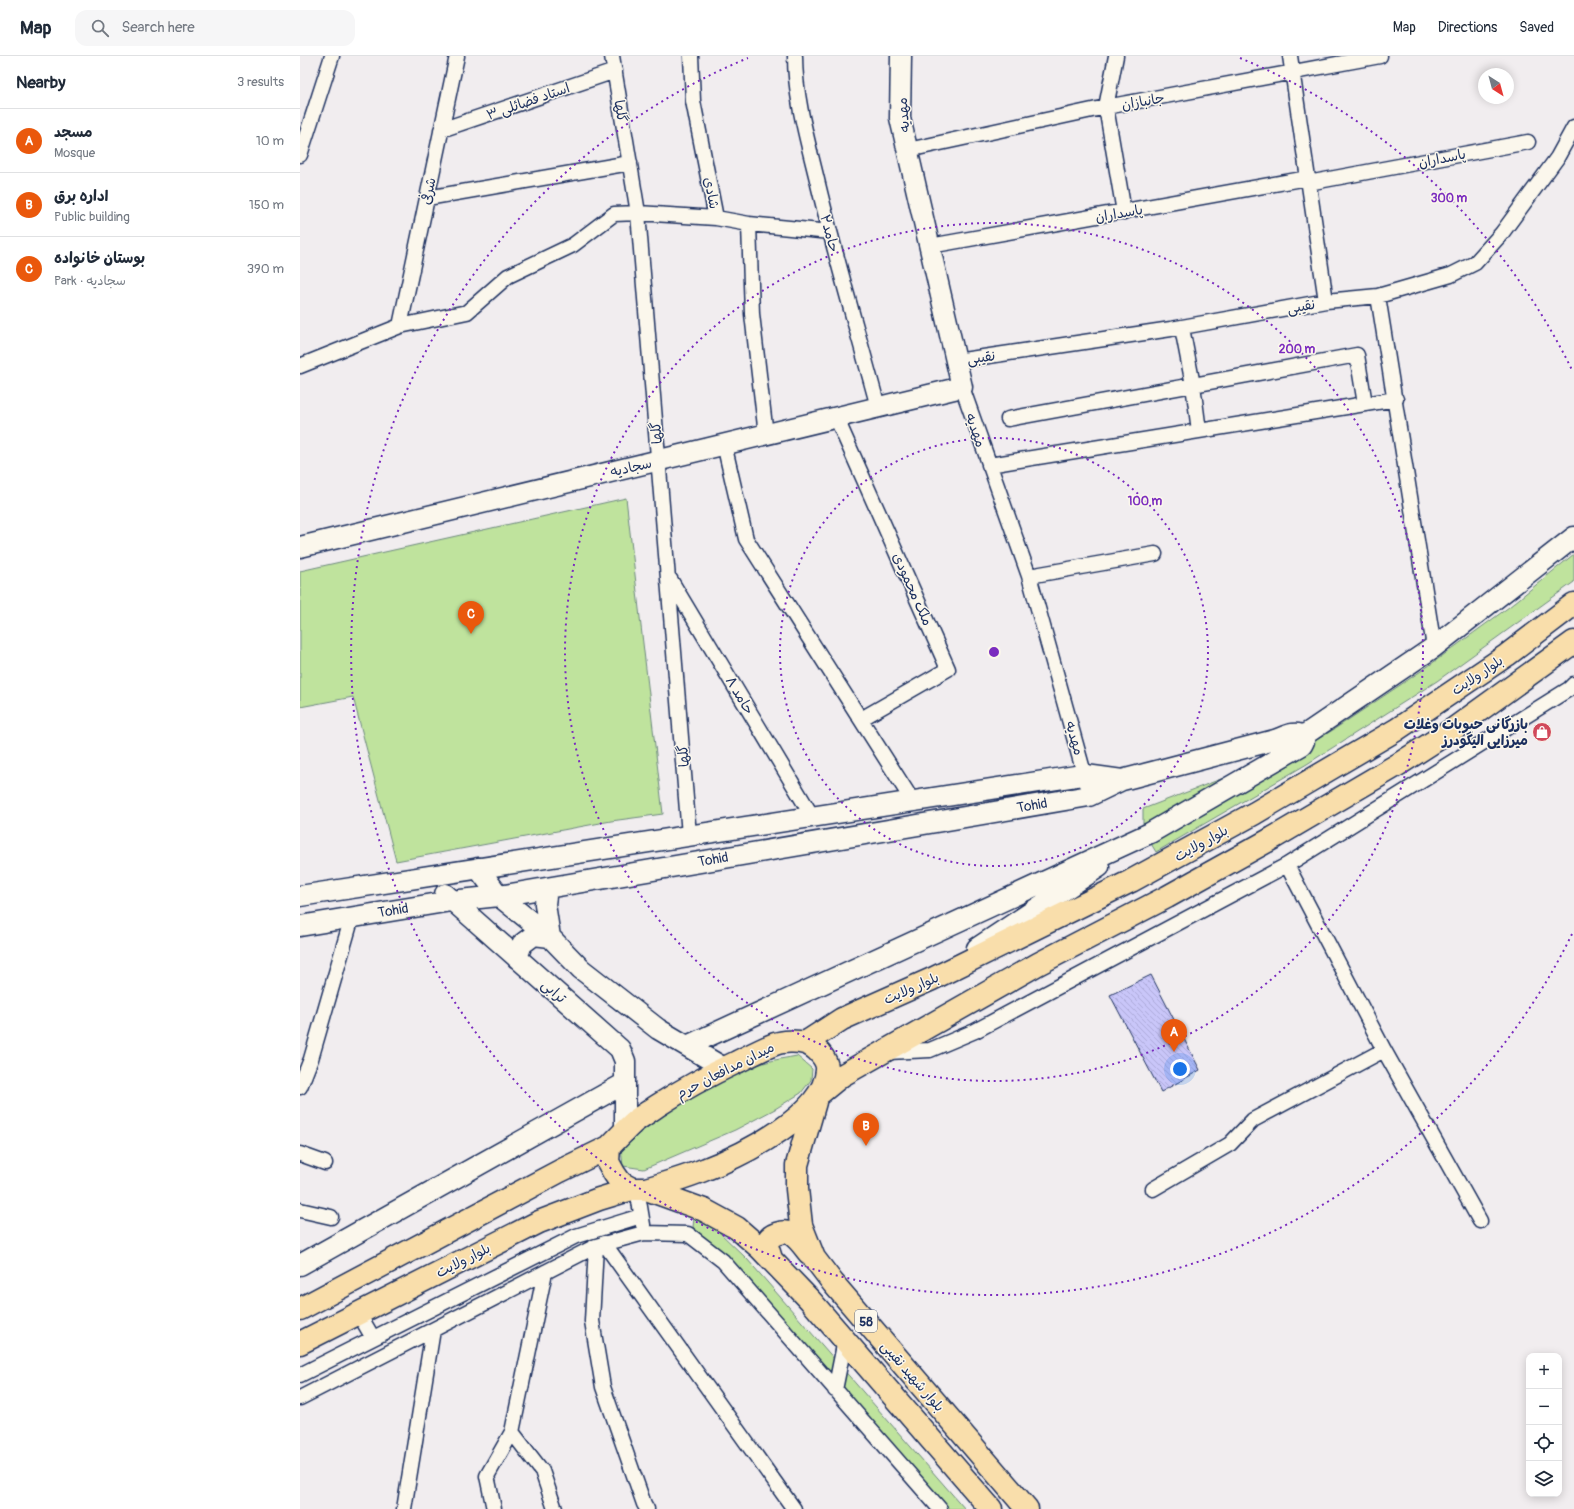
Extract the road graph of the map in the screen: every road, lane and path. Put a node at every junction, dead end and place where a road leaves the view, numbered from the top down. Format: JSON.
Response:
{"nodes":[{"id":1,"x":332,"y":56,"type":"edge"},
{"id":2,"x":457,"y":56,"type":"edge"},
{"id":3,"x":612,"y":56,"type":"edge"},
{"id":4,"x":691,"y":56,"type":"edge"},
{"id":5,"x":794,"y":56,"type":"edge"},
{"id":6,"x":901,"y":56,"type":"edge"},
{"id":7,"x":1116,"y":56,"type":"edge"},
{"id":8,"x":1290,"y":56,"type":"edge"},
{"id":9,"x":1380,"y":56,"type":"edge"},
{"id":10,"x":615,"y":71,"type":"junction"},
{"id":11,"x":1292,"y":73,"type":"junction"},
{"id":12,"x":1106,"y":107,"type":"junction"},
{"id":13,"x":1574,"y":127,"type":"edge"},
{"id":14,"x":441,"y":130,"type":"junction"},
{"id":15,"x":1528,"y":142,"type":"dead end"},
{"id":16,"x":908,"y":150,"type":"junction"},
{"id":17,"x":300,"y":155,"type":"edge"},
{"id":18,"x":630,"y":163,"type":"junction"},
{"id":19,"x":1308,"y":181,"type":"junction"},
{"id":20,"x":427,"y":198,"type":"junction"},
{"id":21,"x":1124,"y":212,"type":"junction"},
{"id":22,"x":638,"y":213,"type":"junction"},
{"id":23,"x":716,"y":218,"type":"junction"},
{"id":24,"x":749,"y":224,"type":"junction"},
{"id":25,"x":830,"y":232,"type":"junction"},
{"id":26,"x":930,"y":246,"type":"junction"},
{"id":27,"x":1378,"y":296,"type":"junction"},
{"id":28,"x":1326,"y":301,"type":"junction"},
{"id":29,"x":400,"y":326,"type":"junction"},
{"id":30,"x":1182,"y":328,"type":"junction"},
{"id":31,"x":956,"y":360,"type":"junction"},
{"id":32,"x":300,"y":366,"type":"edge"},
{"id":33,"x":1193,"y":385,"type":"junction"},
{"id":34,"x":962,"y":387,"type":"junction"},
{"id":35,"x":1396,"y":399,"type":"junction"},
{"id":36,"x":1365,"y":404,"type":"junction"},
{"id":37,"x":878,"y":407,"type":"junction"},
{"id":38,"x":836,"y":417,"type":"junction"},
{"id":39,"x":1008,"y":419,"type":"dead end"},
{"id":40,"x":1199,"y":431,"type":"junction"},
{"id":41,"x":766,"y":434,"type":"junction"},
{"id":42,"x":724,"y":444,"type":"junction"},
{"id":43,"x":658,"y":461,"type":"junction"},
{"id":44,"x":989,"y":465,"type":"junction"},
{"id":45,"x":1574,"y":537,"type":"edge"},
{"id":46,"x":300,"y":547,"type":"edge"},
{"id":47,"x":1155,"y":554,"type":"dead end"},
{"id":48,"x":668,"y":575,"type":"junction"},
{"id":49,"x":1029,"y":576,"type":"junction"},
{"id":50,"x":1574,"y":604,"type":"edge"},
{"id":51,"x":1574,"y":642,"type":"edge"},
{"id":52,"x":1434,"y":647,"type":"junction"},
{"id":53,"x":1574,"y":684,"type":"edge"},
{"id":54,"x":861,"y":719,"type":"junction"},
{"id":55,"x":1303,"y":736,"type":"junction"},
{"id":56,"x":1086,"y":775,"type":"junction"},
{"id":57,"x":1122,"y":780,"type":"junction"},
{"id":58,"x":1089,"y":796,"type":"junction"},
{"id":59,"x":912,"y":800,"type":"junction"},
{"id":60,"x":812,"y":816,"type":"junction"},
{"id":61,"x":1150,"y":833,"type":"junction"},
{"id":62,"x":689,"y":835,"type":"junction"},
{"id":63,"x":1287,"y":865,"type":"junction"},
{"id":64,"x":478,"y":868,"type":"junction"},
{"id":65,"x":427,"y":876,"type":"junction"},
{"id":66,"x":547,"y":888,"type":"junction"},
{"id":67,"x":300,"y":896,"type":"edge"},
{"id":68,"x":498,"y":896,"type":"junction"},
{"id":69,"x":452,"y":900,"type":"junction"},
{"id":70,"x":352,"y":917,"type":"junction"},
{"id":71,"x":300,"y":926,"type":"edge"},
{"id":72,"x":550,"y":937,"type":"junction"},
{"id":73,"x":517,"y":958,"type":"junction"},
{"id":74,"x":932,"y":979,"type":"junction"},
{"id":75,"x":805,"y":1043,"type":"junction"},
{"id":76,"x":687,"y":1046,"type":"junction"},
{"id":77,"x":1384,"y":1050,"type":"junction"},
{"id":78,"x":884,"y":1052,"type":"junction"},
{"id":79,"x":724,"y":1068,"type":"junction"},
{"id":80,"x":625,"y":1083,"type":"junction"},
{"id":81,"x":300,"y":1087,"type":"edge"},
{"id":82,"x":817,"y":1096,"type":"junction"},
{"id":83,"x":625,"y":1132,"type":"junction"},
{"id":84,"x":609,"y":1147,"type":"junction"},
{"id":85,"x":300,"y":1154,"type":"edge"},
{"id":86,"x":325,"y":1163,"type":"dead end"},
{"id":87,"x":638,"y":1189,"type":"junction"},
{"id":88,"x":1153,"y":1189,"type":"dead end"},
{"id":89,"x":300,"y":1210,"type":"edge"},
{"id":90,"x":641,"y":1216,"type":"junction"},
{"id":91,"x":331,"y":1217,"type":"dead end"},
{"id":92,"x":1480,"y":1221,"type":"dead end"},
{"id":93,"x":644,"y":1233,"type":"junction"},
{"id":94,"x":600,"y":1245,"type":"junction"},
{"id":95,"x":814,"y":1258,"type":"junction"},
{"id":96,"x":771,"y":1259,"type":"junction"},
{"id":97,"x":300,"y":1266,"type":"edge"},
{"id":98,"x":545,"y":1272,"type":"junction"},
{"id":99,"x":300,"y":1309,"type":"edge"},
{"id":100,"x":359,"y":1314,"type":"junction"},
{"id":101,"x":433,"y":1330,"type":"junction"},
{"id":102,"x":373,"y":1338,"type":"junction"},
{"id":103,"x":845,"y":1340,"type":"junction"},
{"id":104,"x":300,"y":1344,"type":"edge"},
{"id":105,"x":300,"y":1375,"type":"edge"},
{"id":106,"x":835,"y":1390,"type":"junction"},
{"id":107,"x":300,"y":1398,"type":"edge"},
{"id":108,"x":512,"y":1432,"type":"junction"},
{"id":109,"x":641,"y":1507,"type":"edge"},
{"id":110,"x":404,"y":1509,"type":"edge"},
{"id":111,"x":494,"y":1509,"type":"edge"},
{"id":112,"x":555,"y":1509,"type":"edge"},
{"id":113,"x":794,"y":1509,"type":"edge"},
{"id":114,"x":940,"y":1509,"type":"edge"},
{"id":115,"x":991,"y":1509,"type":"edge"},
{"id":116,"x":1028,"y":1509,"type":"edge"}],
"edges":[{"from":1,"to":17,"type":"street"},
{"from":2,"to":14,"type":"street","name":"شرفی"},
{"from":3,"to":10,"type":"street","name":"گلها"},
{"from":4,"to":23,"type":"street","name":"شادی"},
{"from":5,"to":25,"type":"street","name":"حامد۲"},
{"from":6,"to":16,"type":"main road","name":"مهدیه"},
{"from":7,"to":12,"type":"street"},
{"from":8,"to":11,"type":"street"},
{"from":9,"to":11,"type":"street","name":"جانبازان"},
{"from":10,"to":14,"type":"street","name":"استاد فضائلی ۳"},
{"from":10,"to":18,"type":"street","name":"گلها"},
{"from":11,"to":12,"type":"street","name":"جانبازان"},
{"from":11,"to":19,"type":"street"},
{"from":12,"to":16,"type":"street","name":"جانبازان"},
{"from":12,"to":21,"type":"street"},
{"from":13,"to":27,"type":"street","name":"نقیبی"},
{"from":14,"to":20,"type":"street","name":"شرفی"},
{"from":15,"to":19,"type":"street","name":"پاسداران"},
{"from":16,"to":26,"type":"main road","name":"مهدیه"},
{"from":18,"to":20,"type":"street"},
{"from":18,"to":22,"type":"street","name":"گلها"},
{"from":19,"to":21,"type":"street","name":"پاسداران"},
{"from":19,"to":28,"type":"street"},
{"from":20,"to":29,"type":"street","name":"شرفی"},
{"from":21,"to":26,"type":"street","name":"پاسداران"},
{"from":22,"to":23,"type":"street"},
{"from":22,"to":29,"type":"street"},
{"from":22,"to":43,"type":"street","name":"گلها"},
{"from":23,"to":24,"type":"street","name":"شادی"},
{"from":24,"to":25,"type":"street","name":"شادی"},
{"from":24,"to":41,"type":"street"},
{"from":25,"to":37,"type":"street","name":"حامد۲"},
{"from":26,"to":31,"type":"main road","name":"مهدیه"},
{"from":27,"to":28,"type":"street","name":"نقیبی"},
{"from":27,"to":35,"type":"street"},
{"from":28,"to":30,"type":"street","name":"نقیبی"},
{"from":29,"to":32,"type":"street"},
{"from":30,"to":31,"type":"street","name":"نقیبی"},
{"from":30,"to":33,"type":"street"},
{"from":31,"to":34,"type":"main road","name":"مهدیه"},
{"from":33,"to":36,"type":"street"},
{"from":33,"to":39,"type":"street"},
{"from":33,"to":40,"type":"street"},
{"from":34,"to":37,"type":"main road","name":"سجادیه"},
{"from":34,"to":44,"type":"street","name":"مهدیه"},
{"from":35,"to":36,"type":"street"},
{"from":35,"to":52,"type":"street"},
{"from":36,"to":40,"type":"street"},
{"from":37,"to":38,"type":"main road","name":"سجادیه"},
{"from":38,"to":41,"type":"main road","name":"سجادیه"},
{"from":38,"to":54,"type":"street","name":"ملک محمودی"},
{"from":40,"to":44,"type":"street"},
{"from":41,"to":42,"type":"main road","name":"سجادیه"},
{"from":42,"to":43,"type":"main road","name":"سجادیه"},
{"from":42,"to":54,"type":"street"},
{"from":43,"to":46,"type":"main road","name":"سجادیه"},
{"from":43,"to":48,"type":"street","name":"گلها"},
{"from":44,"to":49,"type":"street","name":"مهدیه"},
{"from":45,"to":52,"type":"main road"},
{"from":47,"to":49,"type":"street"},
{"from":48,"to":60,"type":"street","name":"حامد ۸"},
{"from":48,"to":62,"type":"street","name":"گلها"},
{"from":49,"to":56,"type":"street","name":"مهدیه"},
{"from":50,"to":74,"type":"main road","name":"بلوار ولایت"},
{"from":51,"to":78,"type":"main road","name":"بلوار ولایت"},
{"from":52,"to":55,"type":"main road"},
{"from":53,"to":63,"type":"street"},
{"from":54,"to":59,"type":"street"},
{"from":55,"to":57,"type":"main road","name":"Tohid"},
{"from":55,"to":61,"type":"main road"},
{"from":56,"to":57,"type":"main road","name":"Tohid"},
{"from":56,"to":58,"type":"street","name":"مهدیه"},
{"from":56,"to":59,"type":"main road","name":"Tohid"},
{"from":57,"to":58,"type":"main road","name":"Tohid"},
{"from":58,"to":66,"type":"main road","name":"Tohid"},
{"from":59,"to":60,"type":"main road","name":"Tohid"},
{"from":60,"to":62,"type":"main road","name":"Tohid"},
{"from":61,"to":74,"type":"main road"},
{"from":61,"to":76,"type":"main road"},
{"from":62,"to":64,"type":"main road","name":"Tohid"},
{"from":63,"to":77,"type":"street"},
{"from":63,"to":78,"type":"street"},
{"from":64,"to":65,"type":"main road","name":"Tohid"},
{"from":64,"to":68,"type":"main road"},
{"from":65,"to":67,"type":"main road","name":"Tohid"},
{"from":65,"to":69,"type":"main road","name":"ترابی"},
{"from":66,"to":68,"type":"main road","name":"Tohid"},
{"from":66,"to":72,"type":"main road"},
{"from":68,"to":69,"type":"main road","name":"Tohid"},
{"from":68,"to":72,"type":"main road"},
{"from":69,"to":70,"type":"main road","name":"Tohid"},
{"from":69,"to":73,"type":"main road","name":"ترابی"},
{"from":70,"to":71,"type":"main road","name":"Tohid"},
{"from":70,"to":81,"type":"street"},
{"from":72,"to":73,"type":"main road"},
{"from":72,"to":76,"type":"main road"},
{"from":73,"to":80,"type":"main road","name":"ترابی"},
{"from":74,"to":75,"type":"main road","name":"بلوار ولایت"},
{"from":75,"to":79,"type":"main road","name":"میدان مدافعان حرم"},
{"from":75,"to":82,"type":"main road"},
{"from":76,"to":79,"type":"main road"},
{"from":77,"to":88,"type":"street"},
{"from":77,"to":92,"type":"street"},
{"from":78,"to":82,"type":"main road","name":"بلوار ولایت"},
{"from":79,"to":83,"type":"main road","name":"میدان مدافعان حرم"},
{"from":80,"to":83,"type":"main road","name":"ترابی"},
{"from":80,"to":97,"type":"main road"},
{"from":82,"to":87,"type":"main road"},
{"from":82,"to":95,"type":"main road","name":"بلوار شهید نقیبی","number":"58"},
{"from":83,"to":84,"type":"main road","name":"میدان مدافعان حرم"},
{"from":84,"to":87,"type":"main road"},
{"from":84,"to":99,"type":"main road"},
{"from":85,"to":86,"type":"street"},
{"from":87,"to":90,"type":"street"},
{"from":87,"to":96,"type":"main road","name":"بلوار شهید نقیبی","number":"58"},
{"from":87,"to":100,"type":"main road","name":"بلوار ولایت"},
{"from":89,"to":91,"type":"street"},
{"from":90,"to":93,"type":"street"},
{"from":90,"to":102,"type":"street"},
{"from":93,"to":94,"type":"street"},
{"from":93,"to":106,"type":"street"},
{"from":94,"to":98,"type":"street"},
{"from":94,"to":109,"type":"street"},
{"from":94,"to":113,"type":"street"},
{"from":95,"to":96,"type":"main road"},
{"from":95,"to":116,"type":"main road","name":"بلوار شهید نقیبی","number":"58"},
{"from":96,"to":103,"type":"main road","name":"بلوار شهید نقیبی","number":"58"},
{"from":98,"to":101,"type":"street"},
{"from":98,"to":108,"type":"street"},
{"from":100,"to":102,"type":"street"},
{"from":100,"to":104,"type":"main road","name":"بلوار ولایت"},
{"from":101,"to":107,"type":"street"},
{"from":101,"to":110,"type":"street"},
{"from":102,"to":105,"type":"street"},
{"from":103,"to":106,"type":"street"},
{"from":103,"to":115,"type":"main road","name":"بلوار شهید نقیبی","number":"58"},
{"from":106,"to":114,"type":"street"},
{"from":108,"to":111,"type":"street"},
{"from":108,"to":112,"type":"street"}]}
